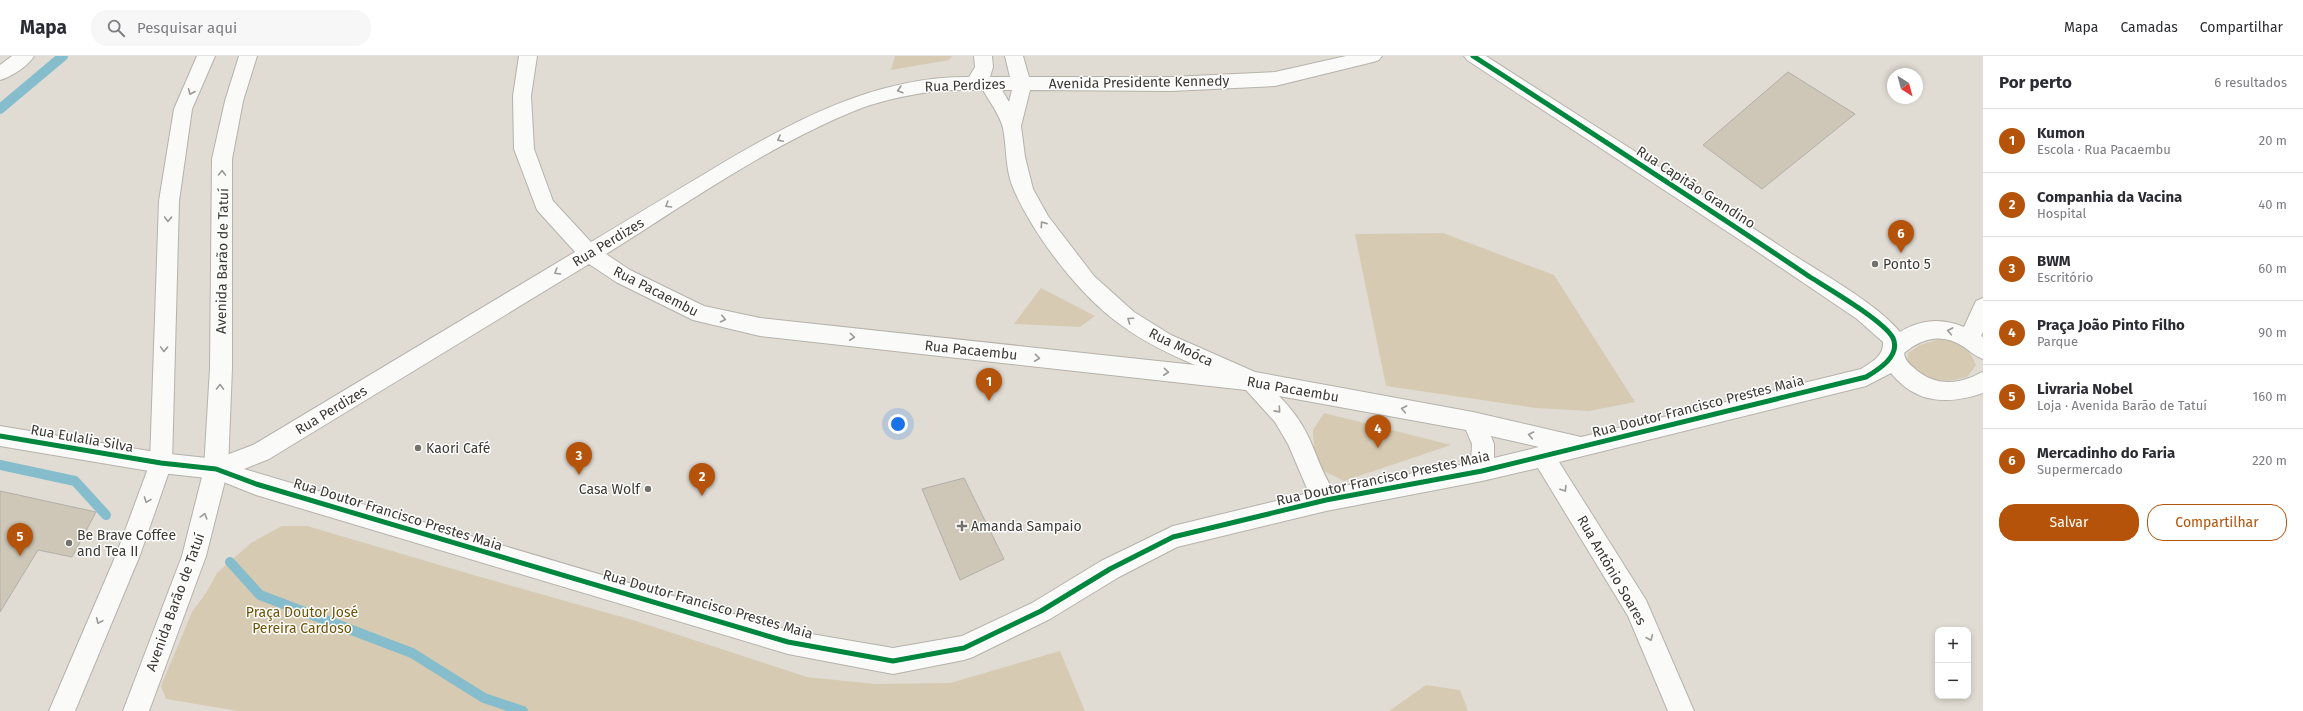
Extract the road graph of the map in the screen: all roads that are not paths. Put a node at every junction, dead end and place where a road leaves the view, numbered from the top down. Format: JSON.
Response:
{"nodes":[{"id":1,"x":25,"y":56,"type":"edge"},
{"id":2,"x":206,"y":56,"type":"edge"},
{"id":3,"x":248,"y":56,"type":"edge"},
{"id":4,"x":528,"y":56,"type":"edge"},
{"id":5,"x":983,"y":56,"type":"edge"},
{"id":6,"x":1014,"y":56,"type":"edge"},
{"id":7,"x":1017,"y":56,"type":"edge"},
{"id":8,"x":1373,"y":56,"type":"edge"},
{"id":9,"x":1473,"y":56,"type":"edge"},
{"id":10,"x":0,"y":74,"type":"edge"},
{"id":11,"x":982,"y":83,"type":"junction"},
{"id":12,"x":1023,"y":83,"type":"junction"},
{"id":13,"x":1060,"y":83,"type":"junction"},
{"id":14,"x":1012,"y":126,"type":"junction"},
{"id":15,"x":590,"y":252,"type":"junction"},
{"id":16,"x":1983,"y":307,"type":"edge"},
{"id":17,"x":1978,"y":345,"type":"edge"},
{"id":18,"x":1894,"y":349,"type":"junction"},
{"id":19,"x":1866,"y":377,"type":"junction"},
{"id":20,"x":1252,"y":381,"type":"junction"},
{"id":21,"x":1982,"y":385,"type":"edge"},
{"id":22,"x":1927,"y":389,"type":"junction"},
{"id":23,"x":1473,"y":422,"type":"junction"},
{"id":24,"x":0,"y":436,"type":"edge"},
{"id":25,"x":1583,"y":447,"type":"junction"},
{"id":26,"x":1543,"y":456,"type":"junction"},
{"id":27,"x":161,"y":463,"type":"junction"},
{"id":28,"x":216,"y":469,"type":"junction"},
{"id":29,"x":1482,"y":471,"type":"junction"},
{"id":30,"x":1326,"y":500,"type":"junction"},
{"id":31,"x":62,"y":711,"type":"edge"},
{"id":32,"x":136,"y":711,"type":"edge"},
{"id":33,"x":1681,"y":711,"type":"edge"}],
"edges":[{"from":1,"to":10,"type":"street"},
{"from":2,"to":27,"type":"street","one_way":true},
{"from":28,"to":3,"type":"street","name":"Avenida Barão de Tatuí","one_way":true},
{"from":4,"to":15,"type":"street","name":"Rua Pacaembu"},
{"from":5,"to":11,"type":"street"},
{"from":6,"to":12,"type":"street"},
{"from":7,"to":13,"type":"street"},
{"from":8,"to":13,"type":"street","name":"Avenida Presidente Kennedy"},
{"from":9,"to":18,"type":"street","name":"Rua Capitão Grandino"},
{"from":11,"to":12,"type":"street","name":"Rua Perdizes"},
{"from":11,"to":14,"type":"street","name":"Rua Moóca"},
{"from":11,"to":15,"type":"street","name":"Rua Perdizes","one_way":true},
{"from":12,"to":13,"type":"street","name":"Avenida Presidente Kennedy"},
{"from":12,"to":14,"type":"street","name":"Rua Moóca"},
{"from":20,"to":14,"type":"street","name":"Rua Moóca","one_way":true},
{"from":15,"to":20,"type":"street","name":"Rua Pacaembu","one_way":true},
{"from":15,"to":28,"type":"street","name":"Rua Perdizes","one_way":true},
{"from":16,"to":17,"type":"street"},
{"from":17,"to":18,"type":"street","one_way":true},
{"from":18,"to":19,"type":"street","name":"Rua Doutor Francisco Prestes Maia"},
{"from":18,"to":22,"type":"street","name":"Rua Capitão Grandino"},
{"from":19,"to":22,"type":"street","name":"Rua Doutor Francisco Prestes Maia"},
{"from":19,"to":25,"type":"street","name":"Rua Doutor Francisco Prestes Maia"},
{"from":23,"to":20,"type":"street","name":"Rua Pacaembu","one_way":true},
{"from":20,"to":30,"type":"street","name":"Rua Moóca","one_way":true},
{"from":21,"to":22,"type":"street","name":"Rua Doutor Francisco Prestes Maia"},
{"from":25,"to":23,"type":"street","name":"Rua Pacaembu","one_way":true},
{"from":23,"to":29,"type":"street","name":"Rua Doutor Francisco Prestes Maia"},
{"from":24,"to":27,"type":"street","name":"Rua Eulalia Silva"},
{"from":25,"to":26,"type":"street","name":"Rua Doutor Francisco Prestes Maia"},
{"from":26,"to":29,"type":"street","name":"Rua Doutor Francisco Prestes Maia"},
{"from":26,"to":33,"type":"street","name":"Rua Antônio Soares","one_way":true},
{"from":27,"to":28,"type":"street"},
{"from":27,"to":31,"type":"street","one_way":true},
{"from":28,"to":30,"type":"street","name":"Rua Doutor Francisco Prestes Maia"},
{"from":32,"to":28,"type":"street","name":"Avenida Barão de Tatuí","one_way":true},
{"from":29,"to":30,"type":"street","name":"Rua Doutor Francisco Prestes Maia"}]}
